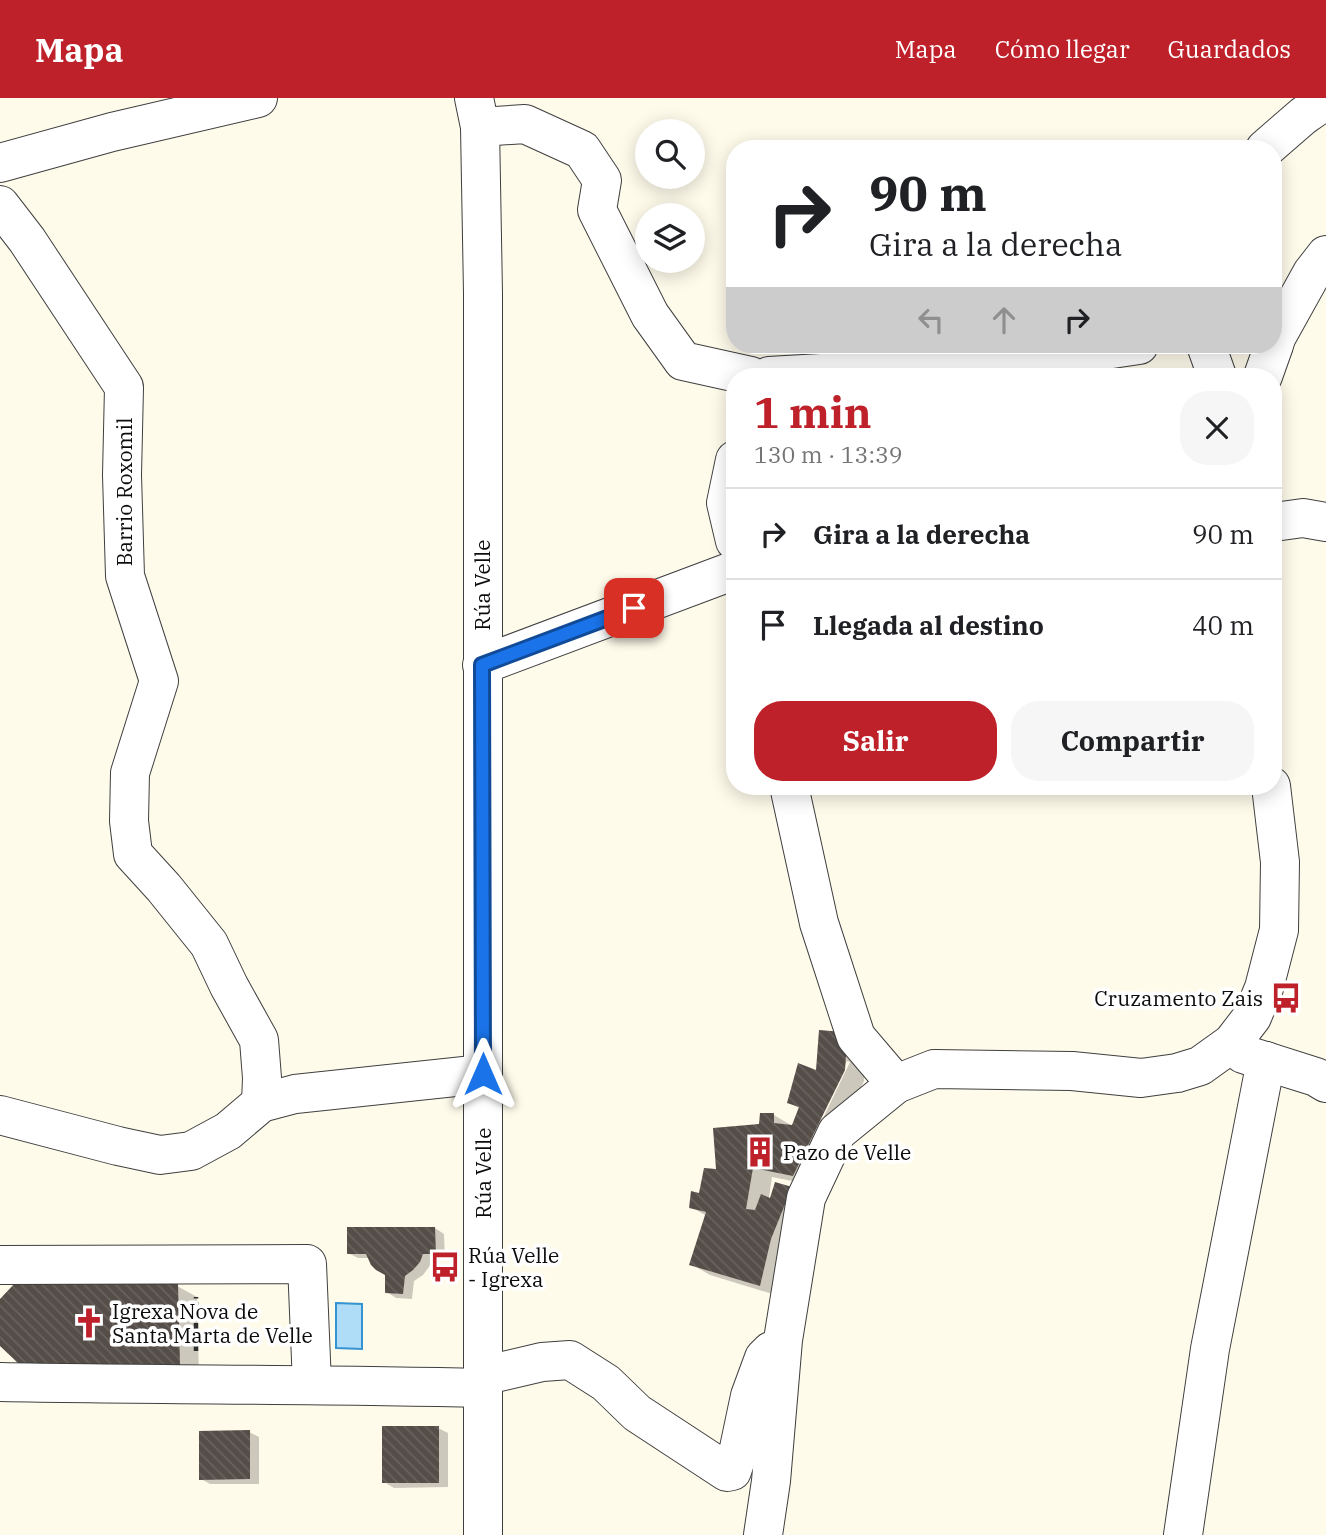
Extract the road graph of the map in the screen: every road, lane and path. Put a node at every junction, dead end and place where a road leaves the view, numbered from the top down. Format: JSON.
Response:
{"nodes":[{"id":1,"x":258,"y":98,"type":"edge"},
{"id":2,"x":1326,"y":100,"type":"edge"},
{"id":3,"x":477,"y":112,"type":"edge"},
{"id":4,"x":1275,"y":140,"type":"edge"},
{"id":5,"x":0,"y":163,"type":"edge"},
{"id":6,"x":0,"y":205,"type":"edge"},
{"id":7,"x":1326,"y":255,"type":"edge"},
{"id":8,"x":1282,"y":327,"type":"edge"},
{"id":9,"x":1078,"y":354,"type":"edge"},
{"id":10,"x":909,"y":368,"type":"edge"},
{"id":11,"x":726,"y":370,"type":"edge"},
{"id":12,"x":1282,"y":521,"type":"edge"},
{"id":13,"x":1326,"y":522,"type":"edge"},
{"id":14,"x":726,"y":573,"type":"edge"},
{"id":15,"x":482,"y":665,"type":"junction"},
{"id":16,"x":791,"y":795,"type":"edge"},
{"id":17,"x":1272,"y":795,"type":"edge"},
{"id":18,"x":1232,"y":1043,"type":"junction"},
{"id":19,"x":1266,"y":1061,"type":"junction"},
{"id":20,"x":483,"y":1074,"type":"junction"},
{"id":21,"x":1326,"y":1083,"type":"edge"},
{"id":22,"x":896,"y":1084,"type":"junction"},
{"id":23,"x":261,"y":1103,"type":"junction"},
{"id":24,"x":0,"y":1115,"type":"edge"},
{"id":25,"x":196,"y":1264,"type":"junction"},
{"id":26,"x":0,"y":1265,"type":"edge"},
{"id":27,"x":783,"y":1339,"type":"junction"},
{"id":28,"x":0,"y":1382,"type":"edge"},
{"id":29,"x":482,"y":1382,"type":"junction"},
{"id":30,"x":312,"y":1384,"type":"junction"},
{"id":31,"x":196,"y":1385,"type":"junction"},
{"id":32,"x":483,"y":1535,"type":"edge"},
{"id":33,"x":763,"y":1535,"type":"edge"},
{"id":34,"x":1183,"y":1535,"type":"edge"}],
"edges":[{"from":1,"to":5,"type":"street"},
{"from":2,"to":4,"type":"street"},
{"from":3,"to":11,"type":"street"},
{"from":3,"to":15,"type":"street","name":"Rúa Velle"},
{"from":6,"to":23,"type":"street","name":"Barrio Roxomil"},
{"from":7,"to":8,"type":"street"},
{"from":9,"to":10,"type":"street"},
{"from":12,"to":13,"type":"street"},
{"from":14,"to":15,"type":"street"},
{"from":15,"to":20,"type":"street","name":"Rúa Velle"},
{"from":16,"to":22,"type":"street"},
{"from":17,"to":18,"type":"street"},
{"from":18,"to":19,"type":"street"},
{"from":18,"to":22,"type":"street"},
{"from":19,"to":21,"type":"street"},
{"from":19,"to":34,"type":"street"},
{"from":20,"to":23,"type":"street"},
{"from":20,"to":29,"type":"street","name":"Rúa Velle"},
{"from":22,"to":27,"type":"street"},
{"from":23,"to":24,"type":"street"},
{"from":25,"to":26,"type":"street"},
{"from":25,"to":30,"type":"street"},
{"from":25,"to":31,"type":"path"},
{"from":27,"to":29,"type":"street"},
{"from":27,"to":33,"type":"street"},
{"from":28,"to":31,"type":"street"},
{"from":29,"to":30,"type":"street"},
{"from":29,"to":32,"type":"street","name":"Rúa Velle"},
{"from":30,"to":31,"type":"street"}]}
